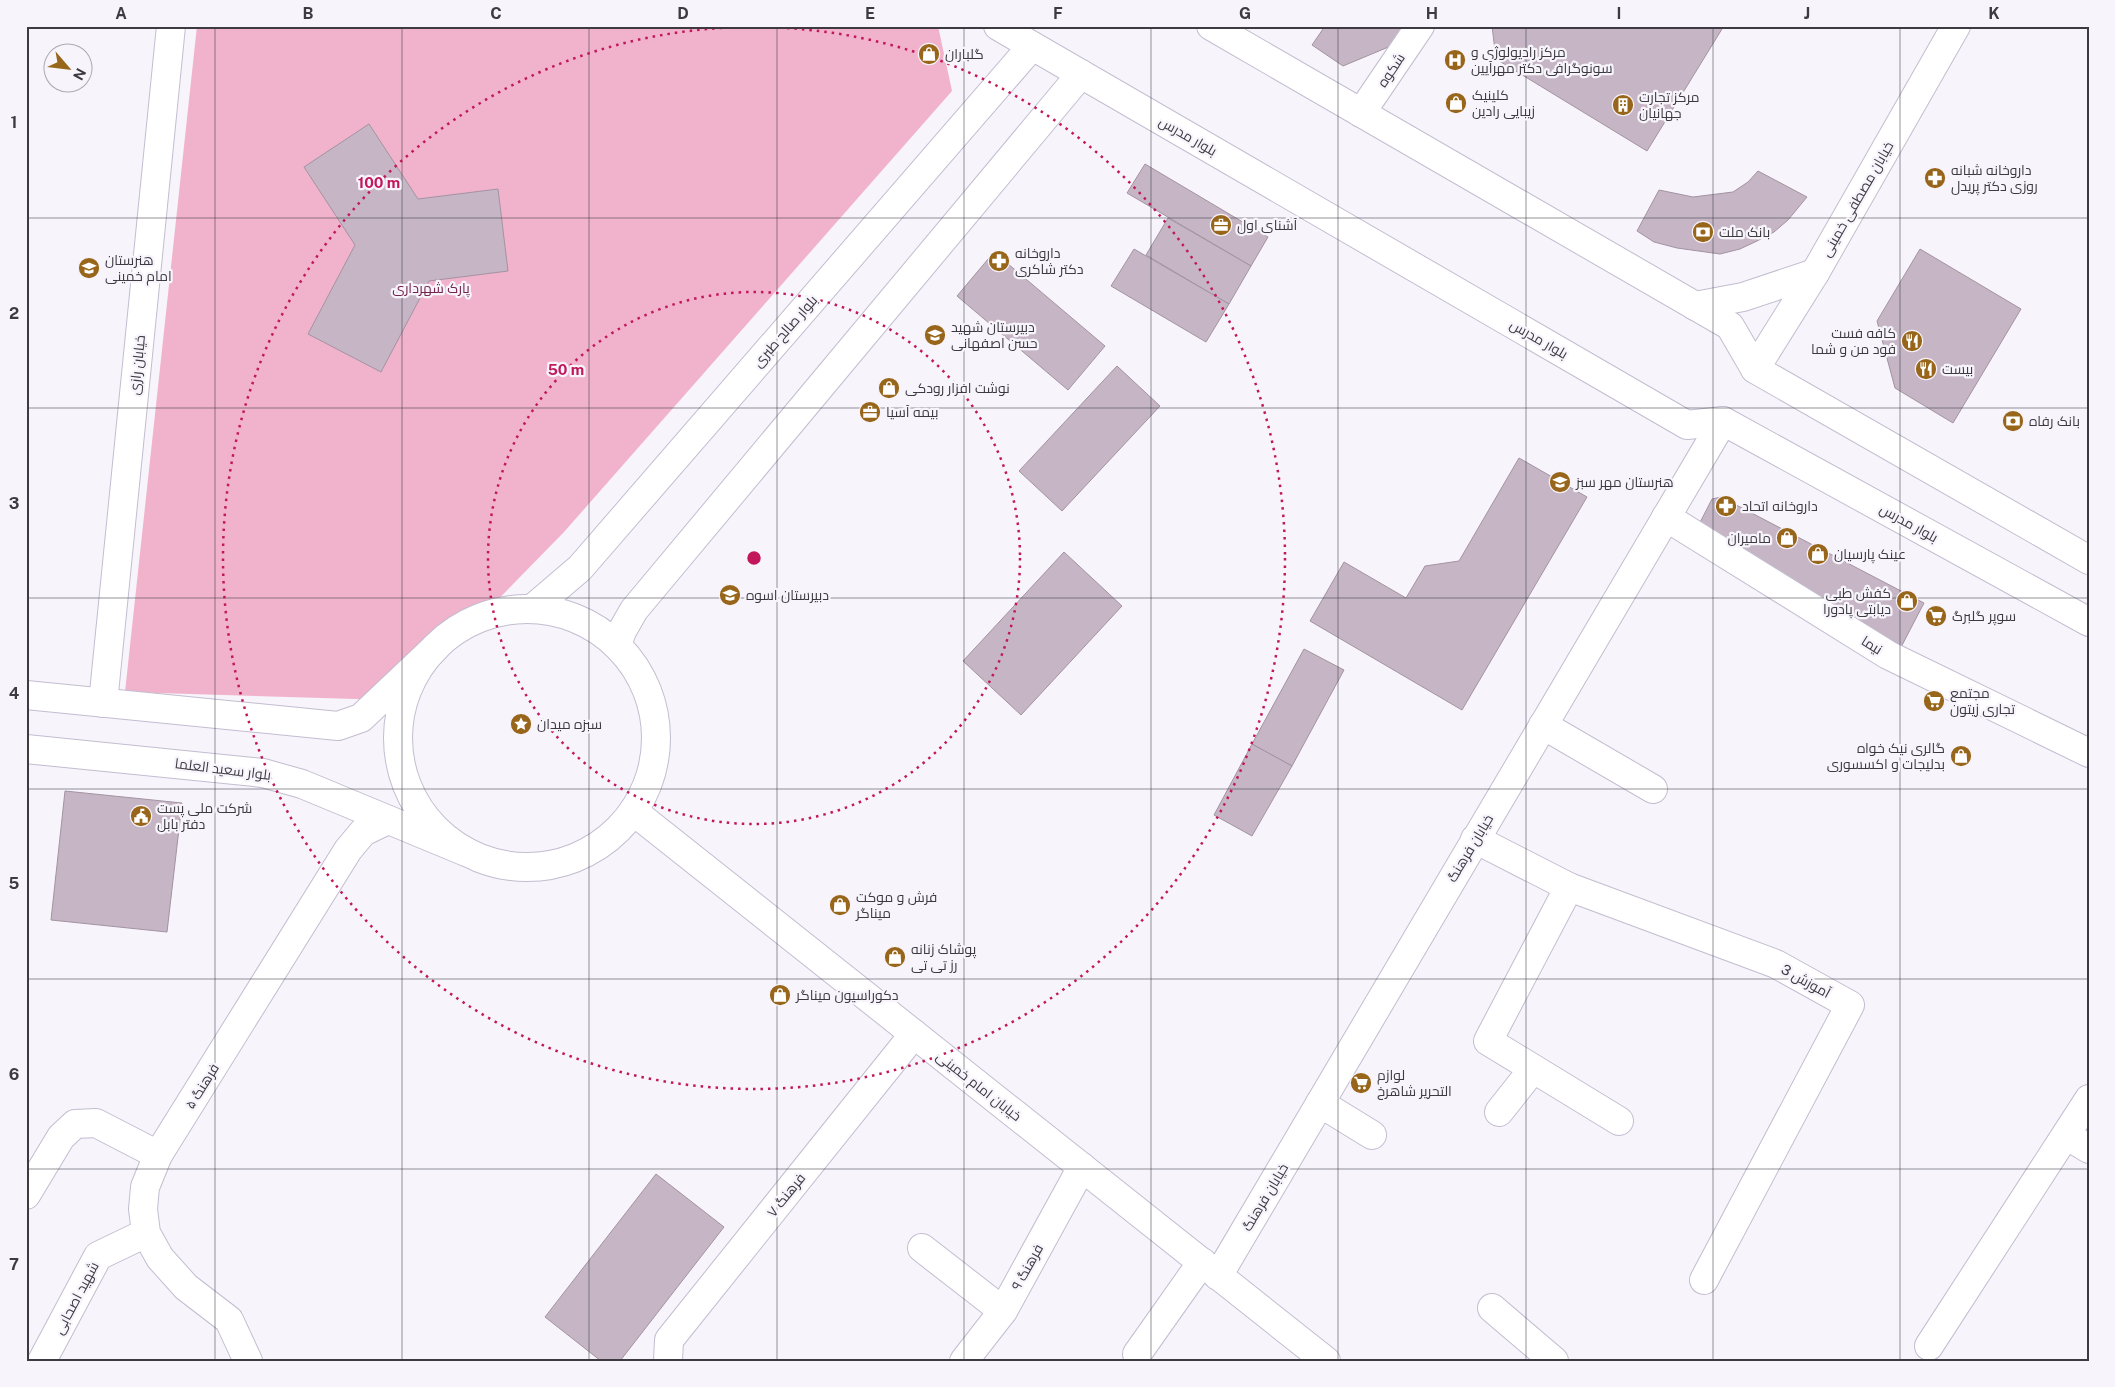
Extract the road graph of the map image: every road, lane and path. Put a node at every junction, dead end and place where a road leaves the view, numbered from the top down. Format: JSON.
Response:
{"nodes":[{"id":1,"x":171,"y":26,"type":"edge"},
{"id":2,"x":998,"y":26,"type":"edge"},
{"id":3,"x":1210,"y":26,"type":"edge"},
{"id":4,"x":1420,"y":26,"type":"edge"},
{"id":5,"x":1956,"y":26,"type":"edge"},
{"id":6,"x":1032,"y":46,"type":"junction"},
{"id":7,"x":1081,"y":74,"type":"junction"},
{"id":8,"x":1361,"y":113,"type":"junction"},
{"id":9,"x":1815,"y":273,"type":"junction"},
{"id":10,"x":1694,"y":306,"type":"junction"},
{"id":11,"x":1756,"y":369,"type":"junction"},
{"id":12,"x":1723,"y":421,"type":"junction"},
{"id":13,"x":1666,"y":517,"type":"junction"},
{"id":14,"x":2089,"y":560,"type":"edge"},
{"id":15,"x":532,"y":609,"type":"junction"},
{"id":16,"x":2089,"y":622,"type":"edge"},
{"id":17,"x":617,"y":646,"type":"junction"},
{"id":18,"x":434,"y":648,"type":"junction"},
{"id":19,"x":26,"y":695,"type":"edge"},
{"id":20,"x":103,"y":703,"type":"junction"},
{"id":21,"x":1543,"y":725,"type":"junction"},
{"id":22,"x":26,"y":749,"type":"edge"},
{"id":23,"x":2089,"y":753,"type":"edge"},
{"id":24,"x":1653,"y":789,"type":"dead end"},
{"id":25,"x":633,"y":811,"type":"junction"},
{"id":26,"x":388,"y":820,"type":"junction"},
{"id":27,"x":1475,"y":840,"type":"junction"},
{"id":28,"x":466,"y":852,"type":"junction"},
{"id":29,"x":1570,"y":887,"type":"junction"},
{"id":30,"x":914,"y":1034,"type":"junction"},
{"id":31,"x":1532,"y":1069,"type":"junction"},
{"id":32,"x":2089,"y":1099,"type":"edge"},
{"id":33,"x":1320,"y":1103,"type":"junction"},
{"id":34,"x":1499,"y":1112,"type":"dead end"},
{"id":35,"x":1619,"y":1121,"type":"dead end"},
{"id":36,"x":1372,"y":1135,"type":"dead end"},
{"id":37,"x":2066,"y":1135,"type":"junction"},
{"id":38,"x":2089,"y":1149,"type":"edge"},
{"id":39,"x":158,"y":1155,"type":"junction"},
{"id":40,"x":1082,"y":1167,"type":"junction"},
{"id":41,"x":26,"y":1195,"type":"edge"},
{"id":42,"x":146,"y":1233,"type":"junction"},
{"id":43,"x":922,"y":1248,"type":"dead end"},
{"id":44,"x":1210,"y":1269,"type":"junction"},
{"id":45,"x":1704,"y":1280,"type":"dead end"},
{"id":46,"x":1492,"y":1308,"type":"dead end"},
{"id":47,"x":1003,"y":1311,"type":"junction"},
{"id":48,"x":1929,"y":1346,"type":"dead end"},
{"id":49,"x":1137,"y":1354,"type":"dead end"},
{"id":50,"x":1325,"y":1360,"type":"edge"},
{"id":51,"x":42,"y":1361,"type":"edge"},
{"id":52,"x":248,"y":1361,"type":"edge"},
{"id":53,"x":668,"y":1361,"type":"edge"},
{"id":54,"x":964,"y":1361,"type":"edge"},
{"id":55,"x":1554,"y":1361,"type":"edge"}],
"edges":[{"from":1,"to":20,"type":"main road","name":"خیابان رازی"},
{"from":2,"to":6,"type":"main road","name":"بلوار مدرس"},
{"from":3,"to":8,"type":"main road"},
{"from":4,"to":8,"type":"main road","name":"شکوه"},
{"from":5,"to":9,"type":"main road","name":"خیابان مصطفی خمینی"},
{"from":6,"to":7,"type":"main road","name":"بلوار مدرس"},
{"from":6,"to":15,"type":"main road","name":"بلوار صالح طبری"},
{"from":7,"to":12,"type":"main road","name":"بلوار مدرس"},
{"from":7,"to":17,"type":"main road"},
{"from":8,"to":10,"type":"main road"},
{"from":9,"to":10,"type":"main road"},
{"from":9,"to":11,"type":"main road","name":"خیابان مصطفی خمینی"},
{"from":10,"to":11,"type":"main road"},
{"from":11,"to":14,"type":"main road"},
{"from":12,"to":13,"type":"main road","name":"خیابان فرهنگ"},
{"from":12,"to":16,"type":"main road","name":"بلوار مدرس"},
{"from":13,"to":21,"type":"main road","name":"خیابان فرهنگ"},
{"from":13,"to":23,"type":"main road","name":"نیما"},
{"from":15,"to":17,"type":"main road"},
{"from":15,"to":18,"type":"main road"},
{"from":17,"to":25,"type":"main road"},
{"from":18,"to":20,"type":"main road"},
{"from":18,"to":28,"type":"main road"},
{"from":19,"to":20,"type":"main road"},
{"from":21,"to":24,"type":"main road"},
{"from":21,"to":27,"type":"main road","name":"خیابان فرهنگ"},
{"from":22,"to":26,"type":"main road","name":"بلوار سعید العلما"},
{"from":25,"to":28,"type":"main road"},
{"from":25,"to":30,"type":"main road","name":"خیابان امام خمینی"},
{"from":26,"to":28,"type":"main road","name":"بلوار سعید العلما"},
{"from":26,"to":39,"type":"main road","name":"فرهنگ ۵"},
{"from":27,"to":29,"type":"main road","name":"آموزش 3"},
{"from":27,"to":33,"type":"main road","name":"خیابان فرهنگ"},
{"from":29,"to":31,"type":"main road"},
{"from":29,"to":45,"type":"main road","name":"آموزش 3"},
{"from":30,"to":40,"type":"main road","name":"خیابان امام خمینی"},
{"from":30,"to":53,"type":"main road","name":"فرهنگ ۷"},
{"from":31,"to":34,"type":"main road"},
{"from":31,"to":35,"type":"main road"},
{"from":32,"to":37,"type":"main road"},
{"from":33,"to":36,"type":"main road"},
{"from":33,"to":44,"type":"main road","name":"خیابان فرهنگ"},
{"from":37,"to":38,"type":"main road"},
{"from":37,"to":48,"type":"main road"},
{"from":39,"to":41,"type":"main road"},
{"from":39,"to":42,"type":"main road","name":"فرهنگ ۵"},
{"from":40,"to":44,"type":"main road","name":"خیابان امام خمینی"},
{"from":40,"to":47,"type":"main road","name":"فرهنگ ۹"},
{"from":42,"to":51,"type":"main road","name":"شهید اصحابی"},
{"from":42,"to":52,"type":"main road","name":"فرهنگ ۵"},
{"from":43,"to":47,"type":"main road"},
{"from":44,"to":49,"type":"main road","name":"خیابان فرهنگ"},
{"from":44,"to":50,"type":"main road","name":"خیابان امام خمینی"},
{"from":46,"to":55,"type":"main road"},
{"from":47,"to":54,"type":"main road","name":"فرهنگ ۹"}]}
